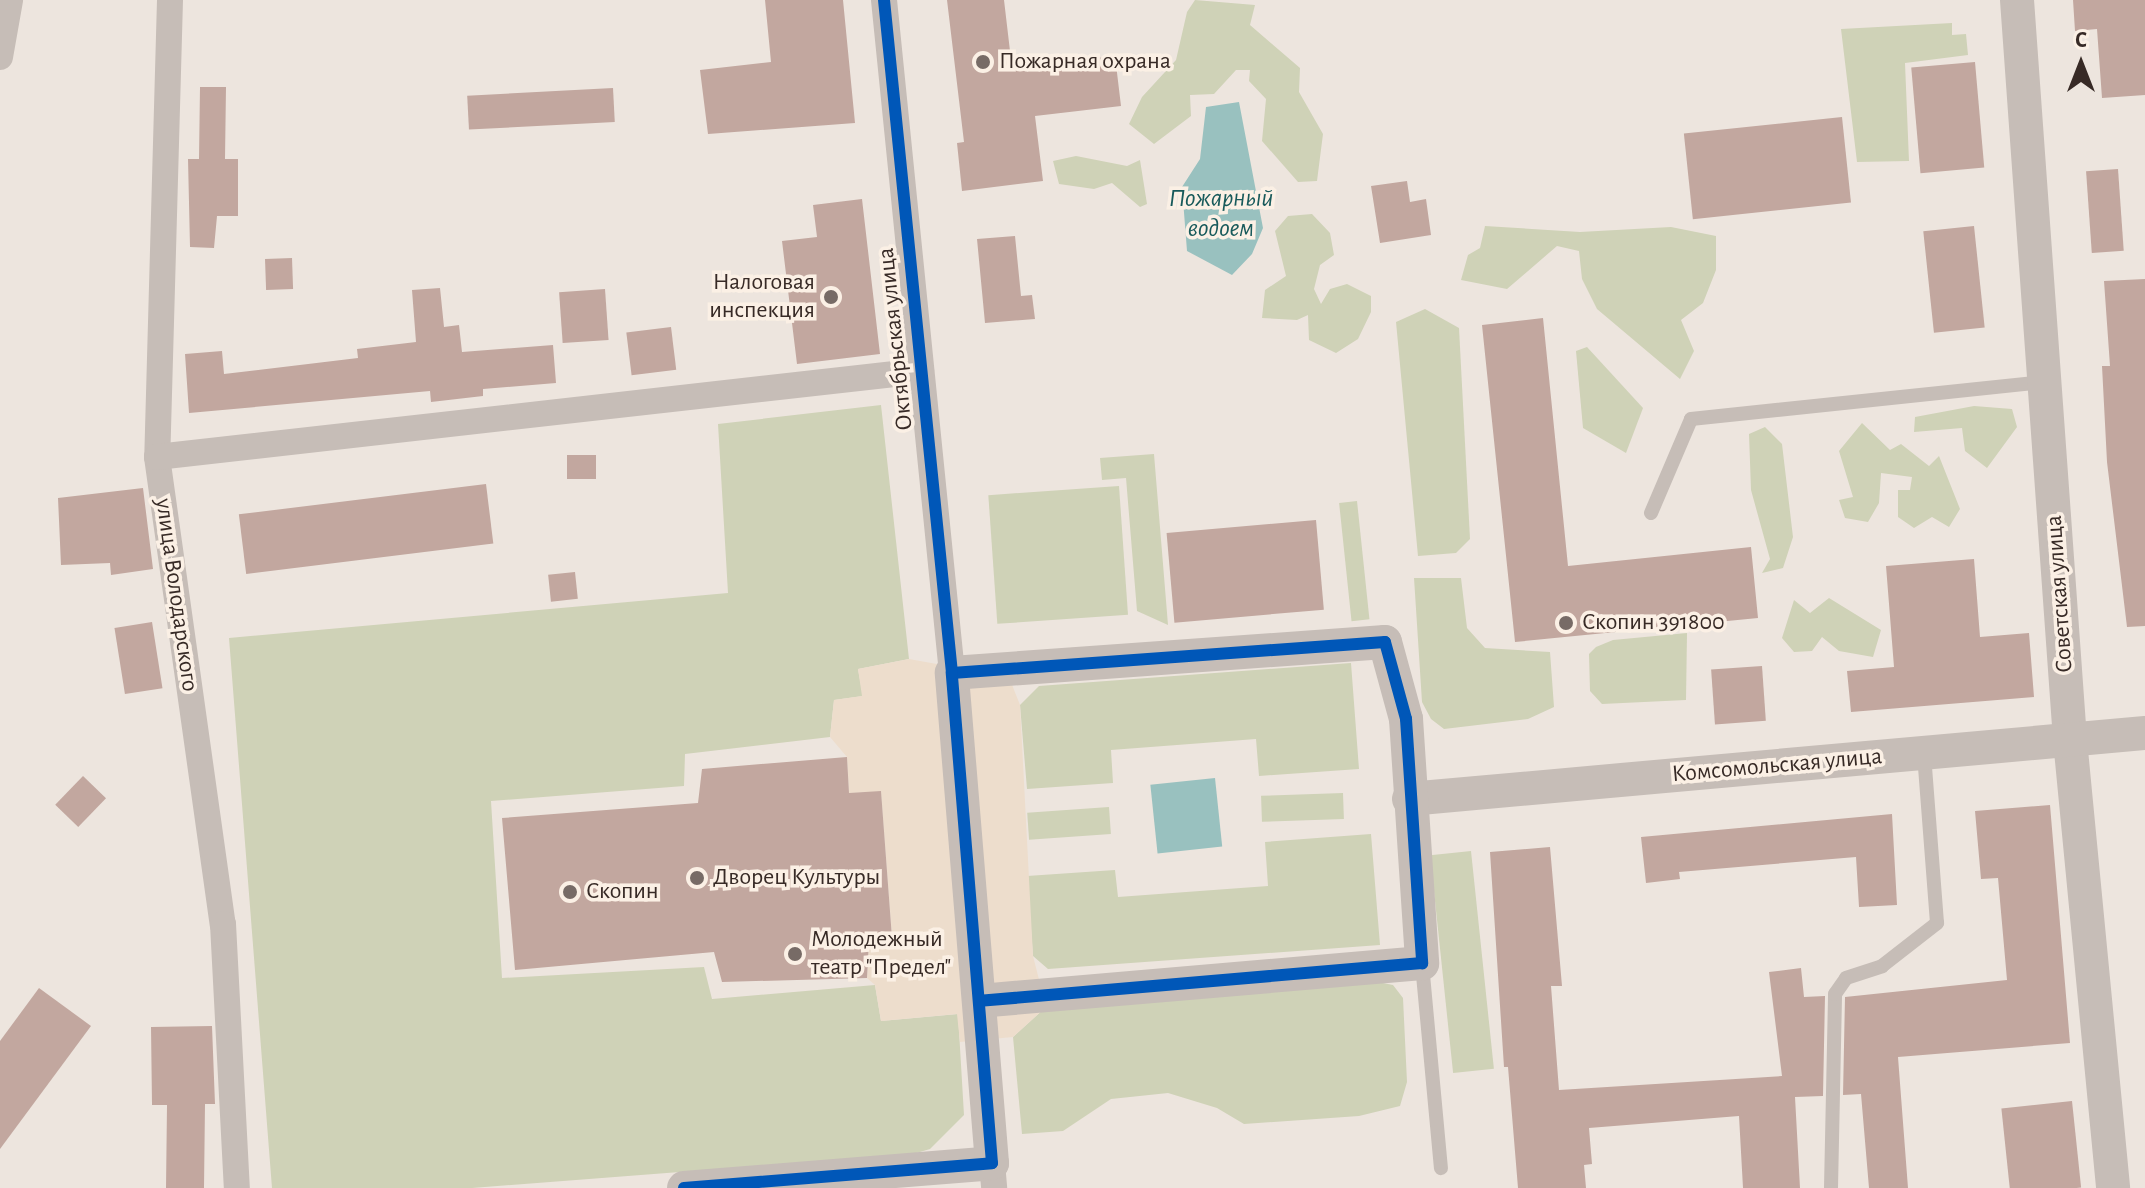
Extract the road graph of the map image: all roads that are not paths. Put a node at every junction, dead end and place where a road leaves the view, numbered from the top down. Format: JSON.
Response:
{"nodes":[{"id":1,"x":10,"y":0,"type":"edge"},
{"id":2,"x":170,"y":0,"type":"edge"},
{"id":3,"x":884,"y":0,"type":"edge"},
{"id":4,"x":2017,"y":0,"type":"edge"},
{"id":5,"x":0,"y":57,"type":"edge"},
{"id":6,"x":921,"y":371,"type":"junction"},
{"id":7,"x":2044,"y":382,"type":"junction"},
{"id":8,"x":157,"y":457,"type":"junction"},
{"id":9,"x":1651,"y":513,"type":"dead end"},
{"id":10,"x":952,"y":673,"type":"junction"},
{"id":11,"x":2145,"y":733,"type":"edge"},
{"id":12,"x":2070,"y":740,"type":"junction"},
{"id":13,"x":1924,"y":753,"type":"junction"},
{"id":14,"x":1409,"y":799,"type":"junction"},
{"id":15,"x":1422,"y":963,"type":"junction"},
{"id":16,"x":981,"y":1001,"type":"junction"},
{"id":17,"x":1441,"y":1168,"type":"dead end"},
{"id":18,"x":993,"y":1176,"type":"edge"},
{"id":19,"x":237,"y":1188,"type":"edge"},
{"id":20,"x":684,"y":1188,"type":"edge"},
{"id":21,"x":1831,"y":1188,"type":"edge"},
{"id":22,"x":2113,"y":1188,"type":"edge"}],
"edges":[{"from":1,"to":5,"type":"street"},
{"from":2,"to":8,"type":"street","name":"улица Володарского"},
{"from":3,"to":6,"type":"street","name":"Октябрьская улица"},
{"from":4,"to":7,"type":"street","name":"Советская улица"},
{"from":6,"to":8,"type":"street"},
{"from":6,"to":10,"type":"street","name":"Октябрьская улица"},
{"from":7,"to":9,"type":"lane"},
{"from":7,"to":12,"type":"street","name":"Советская улица"},
{"from":8,"to":19,"type":"street","name":"улица Володарского"},
{"from":10,"to":14,"type":"street"},
{"from":10,"to":16,"type":"street"},
{"from":11,"to":12,"type":"street","name":"Комсомольская улица"},
{"from":12,"to":13,"type":"street","name":"Комсомольская улица"},
{"from":12,"to":22,"type":"street","name":"Советская улица"},
{"from":13,"to":14,"type":"street","name":"Комсомольская улица"},
{"from":13,"to":21,"type":"lane"},
{"from":14,"to":15,"type":"street"},
{"from":15,"to":16,"type":"street"},
{"from":15,"to":17,"type":"lane"},
{"from":16,"to":18,"type":"street"},
{"from":18,"to":20,"type":"street"}]}
